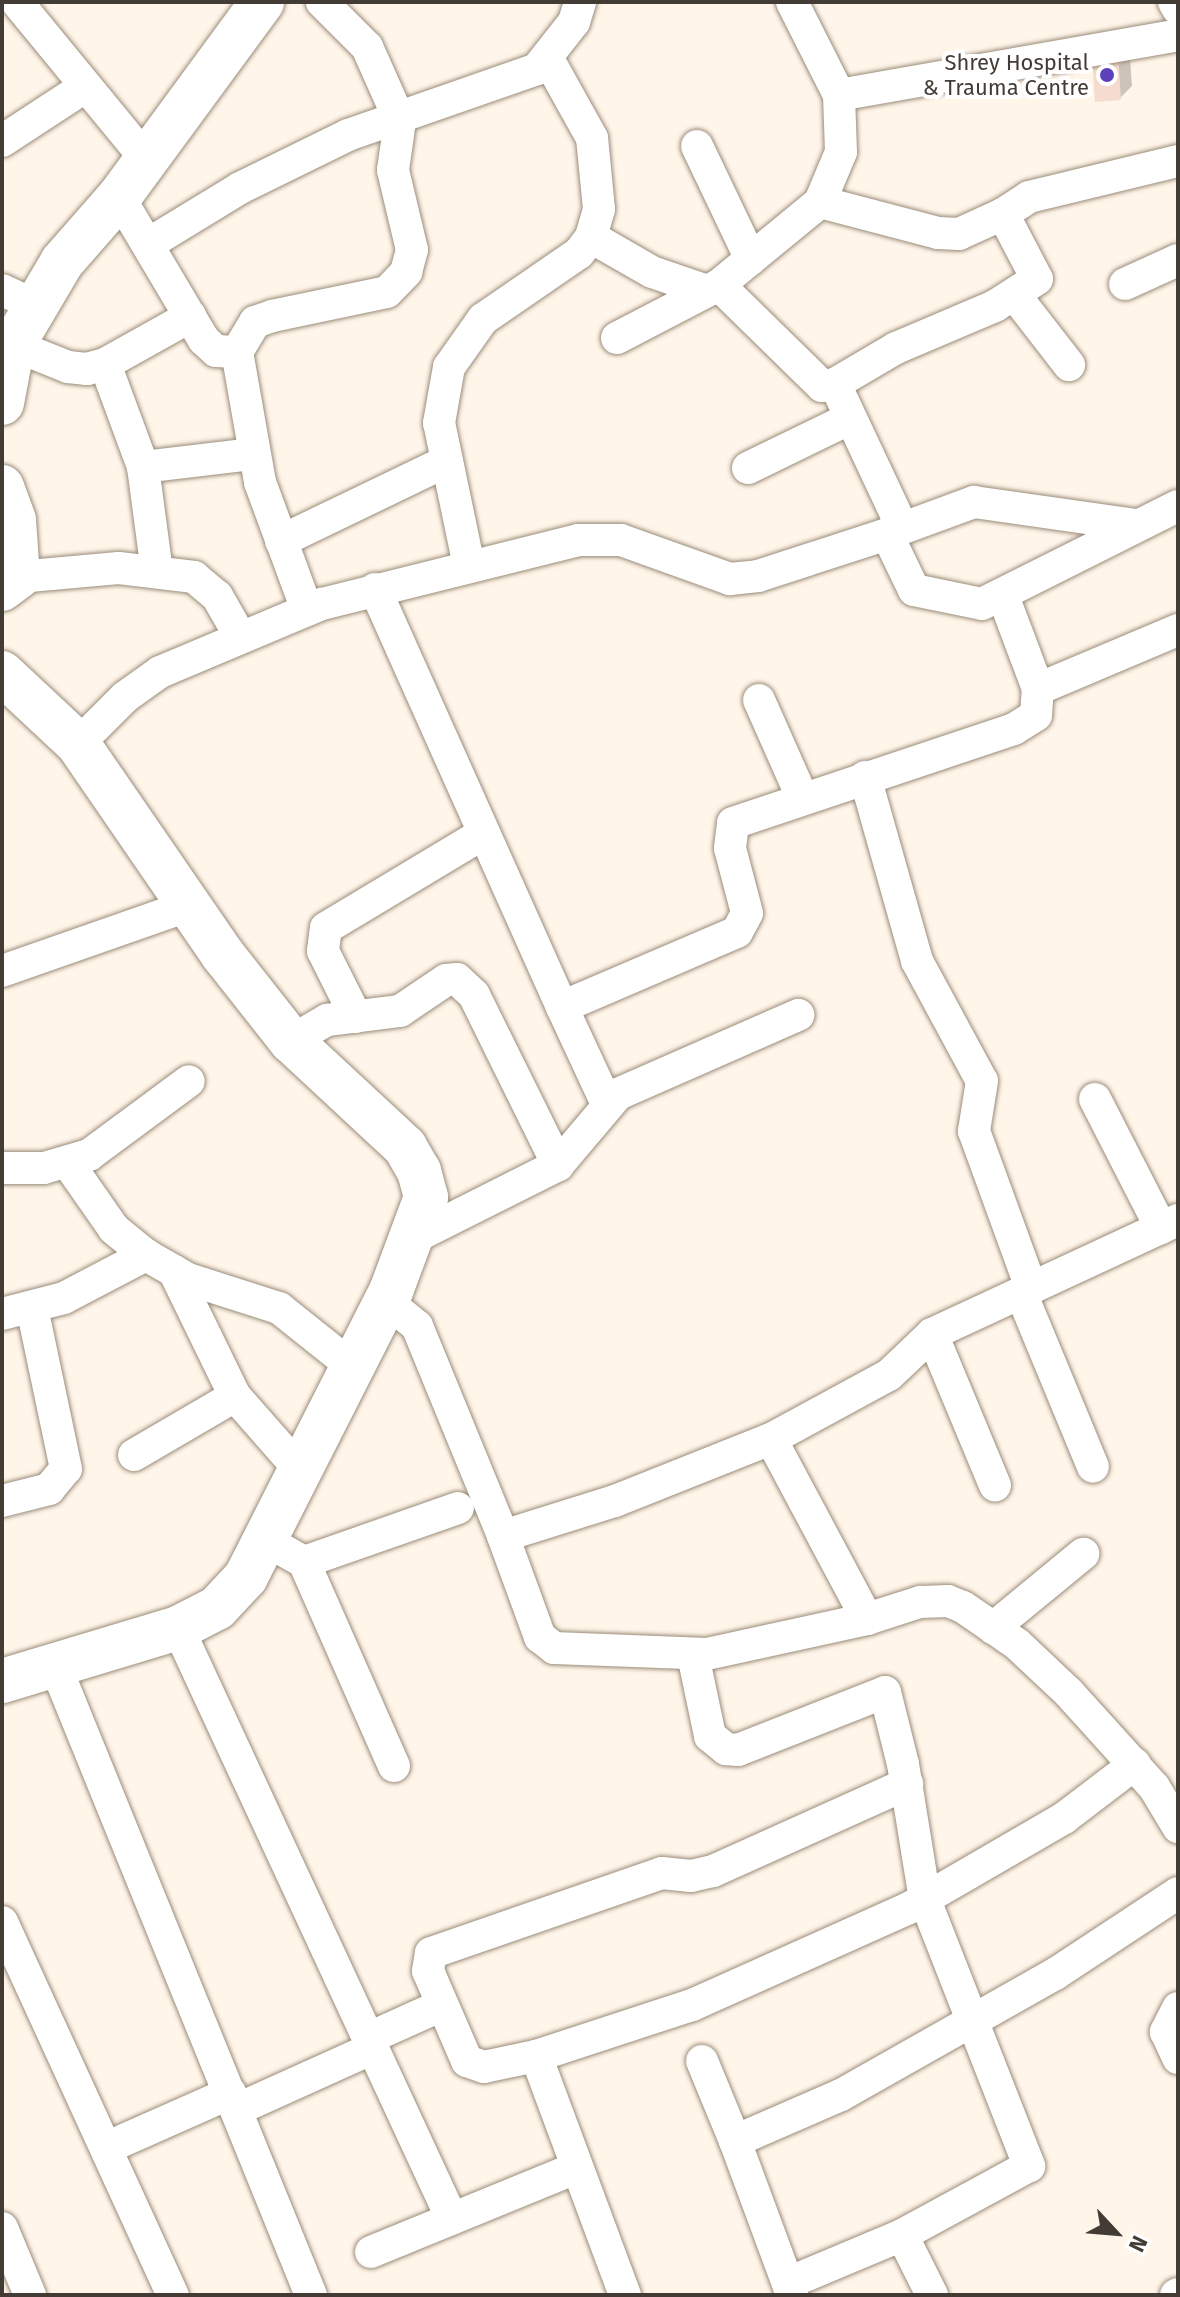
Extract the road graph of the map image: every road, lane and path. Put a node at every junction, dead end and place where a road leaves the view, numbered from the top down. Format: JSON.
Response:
{"nodes":[{"id":1,"x":17,"y":2,"type":"edge"},
{"id":2,"x":322,"y":2,"type":"edge"},
{"id":3,"x":580,"y":2,"type":"edge"},
{"id":4,"x":1174,"y":2,"type":"edge"},
{"id":5,"x":805,"y":7,"type":"edge"},
{"id":6,"x":1178,"y":9,"type":"edge"},
{"id":7,"x":243,"y":10,"type":"edge"},
{"id":8,"x":1178,"y":35,"type":"edge"},
{"id":9,"x":548,"y":59,"type":"junction"},
{"id":10,"x":86,"y":86,"type":"junction"},
{"id":11,"x":839,"y":95,"type":"junction"},
{"id":12,"x":400,"y":121,"type":"junction"},
{"id":13,"x":2,"y":141,"type":"edge"},
{"id":14,"x":697,"y":146,"type":"dead end"},
{"id":15,"x":146,"y":159,"type":"junction"},
{"id":16,"x":1178,"y":161,"type":"edge"},
{"id":17,"x":119,"y":197,"type":"junction"},
{"id":18,"x":820,"y":202,"type":"junction"},
{"id":19,"x":1003,"y":214,"type":"junction"},
{"id":20,"x":591,"y":237,"type":"junction"},
{"id":21,"x":150,"y":243,"type":"junction"},
{"id":22,"x":751,"y":259,"type":"junction"},
{"id":23,"x":1178,"y":260,"type":"edge"},
{"id":24,"x":1125,"y":284,"type":"dead end"},
{"id":25,"x":713,"y":288,"type":"junction"},
{"id":26,"x":1014,"y":294,"type":"junction"},
{"id":27,"x":19,"y":298,"type":"edge"},
{"id":28,"x":191,"y":316,"type":"junction"},
{"id":29,"x":617,"y":338,"type":"dead end"},
{"id":30,"x":13,"y":345,"type":"junction"},
{"id":31,"x":237,"y":352,"type":"junction"},
{"id":32,"x":105,"y":364,"type":"junction"},
{"id":33,"x":1069,"y":365,"type":"dead end"},
{"id":34,"x":835,"y":384,"type":"junction"},
{"id":35,"x":2,"y":403,"type":"edge"},
{"id":36,"x":851,"y":418,"type":"junction"},
{"id":37,"x":252,"y":454,"type":"junction"},
{"id":38,"x":447,"y":461,"type":"junction"},
{"id":39,"x":143,"y":467,"type":"junction"},
{"id":40,"x":748,"y":468,"type":"dead end"},
{"id":41,"x":2,"y":487,"type":"edge"},
{"id":42,"x":1178,"y":506,"type":"edge"},
{"id":43,"x":1136,"y":525,"type":"junction"},
{"id":44,"x":894,"y":530,"type":"junction"},
{"id":45,"x":281,"y":541,"type":"junction"},
{"id":46,"x":469,"y":566,"type":"junction"},
{"id":47,"x":157,"y":572,"type":"junction"},
{"id":48,"x":10,"y":583,"type":"edge"},
{"id":49,"x":375,"y":589,"type":"junction"},
{"id":50,"x":1003,"y":596,"type":"junction"},
{"id":51,"x":307,"y":610,"type":"junction"},
{"id":52,"x":1178,"y":630,"type":"edge"},
{"id":53,"x":241,"y":638,"type":"junction"},
{"id":54,"x":2,"y":673,"type":"edge"},
{"id":55,"x":1038,"y":689,"type":"junction"},
{"id":56,"x":759,"y":700,"type":"dead end"},
{"id":57,"x":78,"y":744,"type":"junction"},
{"id":58,"x":865,"y":777,"type":"junction"},
{"id":59,"x":802,"y":797,"type":"junction"},
{"id":60,"x":484,"y":833,"type":"junction"},
{"id":61,"x":190,"y":905,"type":"junction"},
{"id":62,"x":2,"y":971,"type":"edge"},
{"id":63,"x":562,"y":1007,"type":"junction"},
{"id":64,"x":798,"y":1015,"type":"dead end"},
{"id":65,"x":356,"y":1017,"type":"junction"},
{"id":66,"x":291,"y":1041,"type":"junction"},
{"id":67,"x":189,"y":1081,"type":"dead end"},
{"id":68,"x":1095,"y":1099,"type":"dead end"},
{"id":69,"x":607,"y":1104,"type":"junction"},
{"id":70,"x":68,"y":1163,"type":"junction"},
{"id":71,"x":558,"y":1165,"type":"junction"},
{"id":72,"x":2,"y":1168,"type":"edge"},
{"id":73,"x":1170,"y":1224,"type":"edge"},
{"id":74,"x":415,"y":1237,"type":"junction"},
{"id":75,"x":146,"y":1255,"type":"junction"},
{"id":76,"x":174,"y":1271,"type":"junction"},
{"id":77,"x":1026,"y":1291,"type":"junction"},
{"id":78,"x":386,"y":1301,"type":"junction"},
{"id":79,"x":17,"y":1310,"type":"edge"},
{"id":80,"x":932,"y":1334,"type":"junction"},
{"id":81,"x":353,"y":1367,"type":"junction"},
{"id":82,"x":235,"y":1396,"type":"junction"},
{"id":83,"x":771,"y":1439,"type":"junction"},
{"id":84,"x":134,"y":1455,"type":"dead end"},
{"id":85,"x":1093,"y":1467,"type":"dead end"},
{"id":86,"x":300,"y":1470,"type":"junction"},
{"id":87,"x":995,"y":1485,"type":"dead end"},
{"id":88,"x":2,"y":1501,"type":"edge"},
{"id":89,"x":458,"y":1508,"type":"dead end"},
{"id":90,"x":503,"y":1536,"type":"junction"},
{"id":91,"x":265,"y":1540,"type":"junction"},
{"id":92,"x":1083,"y":1554,"type":"dead end"},
{"id":93,"x":304,"y":1562,"type":"junction"},
{"id":94,"x":867,"y":1619,"type":"junction"},
{"id":95,"x":178,"y":1628,"type":"junction"},
{"id":96,"x":993,"y":1628,"type":"junction"},
{"id":97,"x":693,"y":1655,"type":"junction"},
{"id":98,"x":55,"y":1665,"type":"junction"},
{"id":99,"x":2,"y":1681,"type":"edge"},
{"id":100,"x":1135,"y":1764,"type":"junction"},
{"id":101,"x":394,"y":1766,"type":"dead end"},
{"id":102,"x":907,"y":1784,"type":"junction"},
{"id":103,"x":1178,"y":1827,"type":"edge"},
{"id":104,"x":1178,"y":1893,"type":"edge"},
{"id":105,"x":925,"y":1900,"type":"junction"},
{"id":106,"x":2,"y":1922,"type":"edge"},
{"id":107,"x":442,"y":2005,"type":"junction"},
{"id":108,"x":1178,"y":2008,"type":"edge"},
{"id":109,"x":972,"y":2021,"type":"junction"},
{"id":110,"x":371,"y":2043,"type":"junction"},
{"id":111,"x":536,"y":2056,"type":"junction"},
{"id":112,"x":1178,"y":2058,"type":"edge"},
{"id":113,"x":702,"y":2061,"type":"dead end"},
{"id":114,"x":233,"y":2102,"type":"junction"},
{"id":115,"x":735,"y":2141,"type":"junction"},
{"id":116,"x":106,"y":2148,"type":"junction"},
{"id":117,"x":576,"y":2168,"type":"junction"},
{"id":118,"x":452,"y":2219,"type":"junction"},
{"id":119,"x":2,"y":2228,"type":"edge"},
{"id":120,"x":902,"y":2235,"type":"junction"},
{"id":121,"x":371,"y":2252,"type":"dead end"},
{"id":122,"x":790,"y":2289,"type":"edge"},
{"id":123,"x":30,"y":2295,"type":"edge"},
{"id":124,"x":173,"y":2295,"type":"edge"},
{"id":125,"x":311,"y":2295,"type":"edge"},
{"id":126,"x":625,"y":2295,"type":"edge"},
{"id":127,"x":932,"y":2295,"type":"edge"}],
"edges":[{"from":1,"to":10,"type":"street"},
{"from":2,"to":12,"type":"street"},
{"from":3,"to":9,"type":"street"},
{"from":4,"to":6,"type":"street"},
{"from":5,"to":11,"type":"street"},
{"from":7,"to":15,"type":"street"},
{"from":8,"to":11,"type":"street"},
{"from":9,"to":12,"type":"street"},
{"from":9,"to":20,"type":"street"},
{"from":10,"to":13,"type":"street"},
{"from":10,"to":15,"type":"street"},
{"from":11,"to":18,"type":"street"},
{"from":12,"to":21,"type":"street"},
{"from":12,"to":31,"type":"street"},
{"from":14,"to":22,"type":"street"},
{"from":15,"to":17,"type":"street"},
{"from":16,"to":19,"type":"street"},
{"from":17,"to":21,"type":"street"},
{"from":17,"to":27,"type":"street"},
{"from":18,"to":19,"type":"street"},
{"from":18,"to":22,"type":"street"},
{"from":19,"to":26,"type":"street"},
{"from":20,"to":25,"type":"street"},
{"from":20,"to":38,"type":"street"},
{"from":21,"to":28,"type":"street"},
{"from":22,"to":25,"type":"street"},
{"from":23,"to":24,"type":"street"},
{"from":25,"to":29,"type":"street"},
{"from":25,"to":34,"type":"street"},
{"from":26,"to":33,"type":"street"},
{"from":26,"to":34,"type":"street"},
{"from":27,"to":30,"type":"street"},
{"from":28,"to":31,"type":"street"},
{"from":28,"to":32,"type":"street"},
{"from":30,"to":32,"type":"street"},
{"from":30,"to":35,"type":"street"},
{"from":31,"to":37,"type":"street"},
{"from":32,"to":39,"type":"street"},
{"from":34,"to":36,"type":"street"},
{"from":36,"to":40,"type":"street"},
{"from":36,"to":44,"type":"street"},
{"from":37,"to":39,"type":"street"},
{"from":37,"to":45,"type":"street"},
{"from":38,"to":45,"type":"street"},
{"from":38,"to":46,"type":"street"},
{"from":39,"to":47,"type":"street"},
{"from":41,"to":48,"type":"street"},
{"from":42,"to":43,"type":"street"},
{"from":43,"to":44,"type":"street"},
{"from":43,"to":50,"type":"street"},
{"from":44,"to":46,"type":"street"},
{"from":44,"to":50,"type":"street"},
{"from":45,"to":51,"type":"street"},
{"from":46,"to":49,"type":"street"},
{"from":47,"to":48,"type":"street"},
{"from":47,"to":53,"type":"street"},
{"from":49,"to":51,"type":"street"},
{"from":49,"to":60,"type":"street"},
{"from":50,"to":55,"type":"street"},
{"from":51,"to":53,"type":"street"},
{"from":52,"to":55,"type":"street"},
{"from":53,"to":57,"type":"street"},
{"from":54,"to":57,"type":"street"},
{"from":55,"to":58,"type":"street"},
{"from":56,"to":59,"type":"street"},
{"from":57,"to":61,"type":"street"},
{"from":58,"to":59,"type":"street"},
{"from":58,"to":77,"type":"street"},
{"from":59,"to":63,"type":"street"},
{"from":60,"to":63,"type":"street"},
{"from":60,"to":65,"type":"street"},
{"from":61,"to":62,"type":"street"},
{"from":61,"to":66,"type":"street"},
{"from":63,"to":69,"type":"street"},
{"from":64,"to":69,"type":"street"},
{"from":65,"to":66,"type":"street"},
{"from":65,"to":71,"type":"street"},
{"from":66,"to":74,"type":"street"},
{"from":67,"to":70,"type":"street"},
{"from":68,"to":73,"type":"street"},
{"from":69,"to":71,"type":"street"},
{"from":70,"to":72,"type":"street"},
{"from":70,"to":75,"type":"street"},
{"from":71,"to":74,"type":"street"},
{"from":73,"to":77,"type":"street"},
{"from":74,"to":78,"type":"street"},
{"from":75,"to":76,"type":"street"},
{"from":75,"to":79,"type":"street"},
{"from":76,"to":81,"type":"street"},
{"from":76,"to":82,"type":"street"},
{"from":77,"to":80,"type":"street"},
{"from":77,"to":85,"type":"street"},
{"from":78,"to":81,"type":"street"},
{"from":78,"to":90,"type":"street"},
{"from":79,"to":88,"type":"street"},
{"from":80,"to":83,"type":"street"},
{"from":80,"to":87,"type":"street"},
{"from":81,"to":86,"type":"street"},
{"from":82,"to":84,"type":"street"},
{"from":82,"to":86,"type":"street"},
{"from":83,"to":90,"type":"street"},
{"from":83,"to":94,"type":"street"},
{"from":86,"to":91,"type":"street"},
{"from":89,"to":93,"type":"street"},
{"from":90,"to":97,"type":"street"},
{"from":91,"to":93,"type":"street"},
{"from":91,"to":95,"type":"street"},
{"from":92,"to":96,"type":"street"},
{"from":93,"to":101,"type":"street"},
{"from":94,"to":96,"type":"street"},
{"from":94,"to":97,"type":"street"},
{"from":95,"to":98,"type":"street"},
{"from":95,"to":110,"type":"street"},
{"from":96,"to":100,"type":"street"},
{"from":97,"to":102,"type":"street"},
{"from":98,"to":99,"type":"street"},
{"from":98,"to":114,"type":"street"},
{"from":100,"to":103,"type":"street"},
{"from":100,"to":105,"type":"street"},
{"from":102,"to":105,"type":"street"},
{"from":102,"to":107,"type":"street"},
{"from":104,"to":109,"type":"street"},
{"from":105,"to":109,"type":"street"},
{"from":105,"to":111,"type":"street"},
{"from":106,"to":116,"type":"street"},
{"from":107,"to":110,"type":"street"},
{"from":107,"to":111,"type":"street"},
{"from":108,"to":112,"type":"street"},
{"from":109,"to":115,"type":"street"},
{"from":109,"to":120,"type":"street"},
{"from":110,"to":114,"type":"street"},
{"from":110,"to":118,"type":"street"},
{"from":111,"to":117,"type":"street"},
{"from":113,"to":115,"type":"street"},
{"from":114,"to":116,"type":"street"},
{"from":114,"to":125,"type":"street"},
{"from":115,"to":122,"type":"street"},
{"from":116,"to":124,"type":"street"},
{"from":117,"to":118,"type":"street"},
{"from":117,"to":126,"type":"street"},
{"from":118,"to":121,"type":"street"},
{"from":119,"to":123,"type":"street"},
{"from":120,"to":122,"type":"street"},
{"from":120,"to":127,"type":"street"}]}
